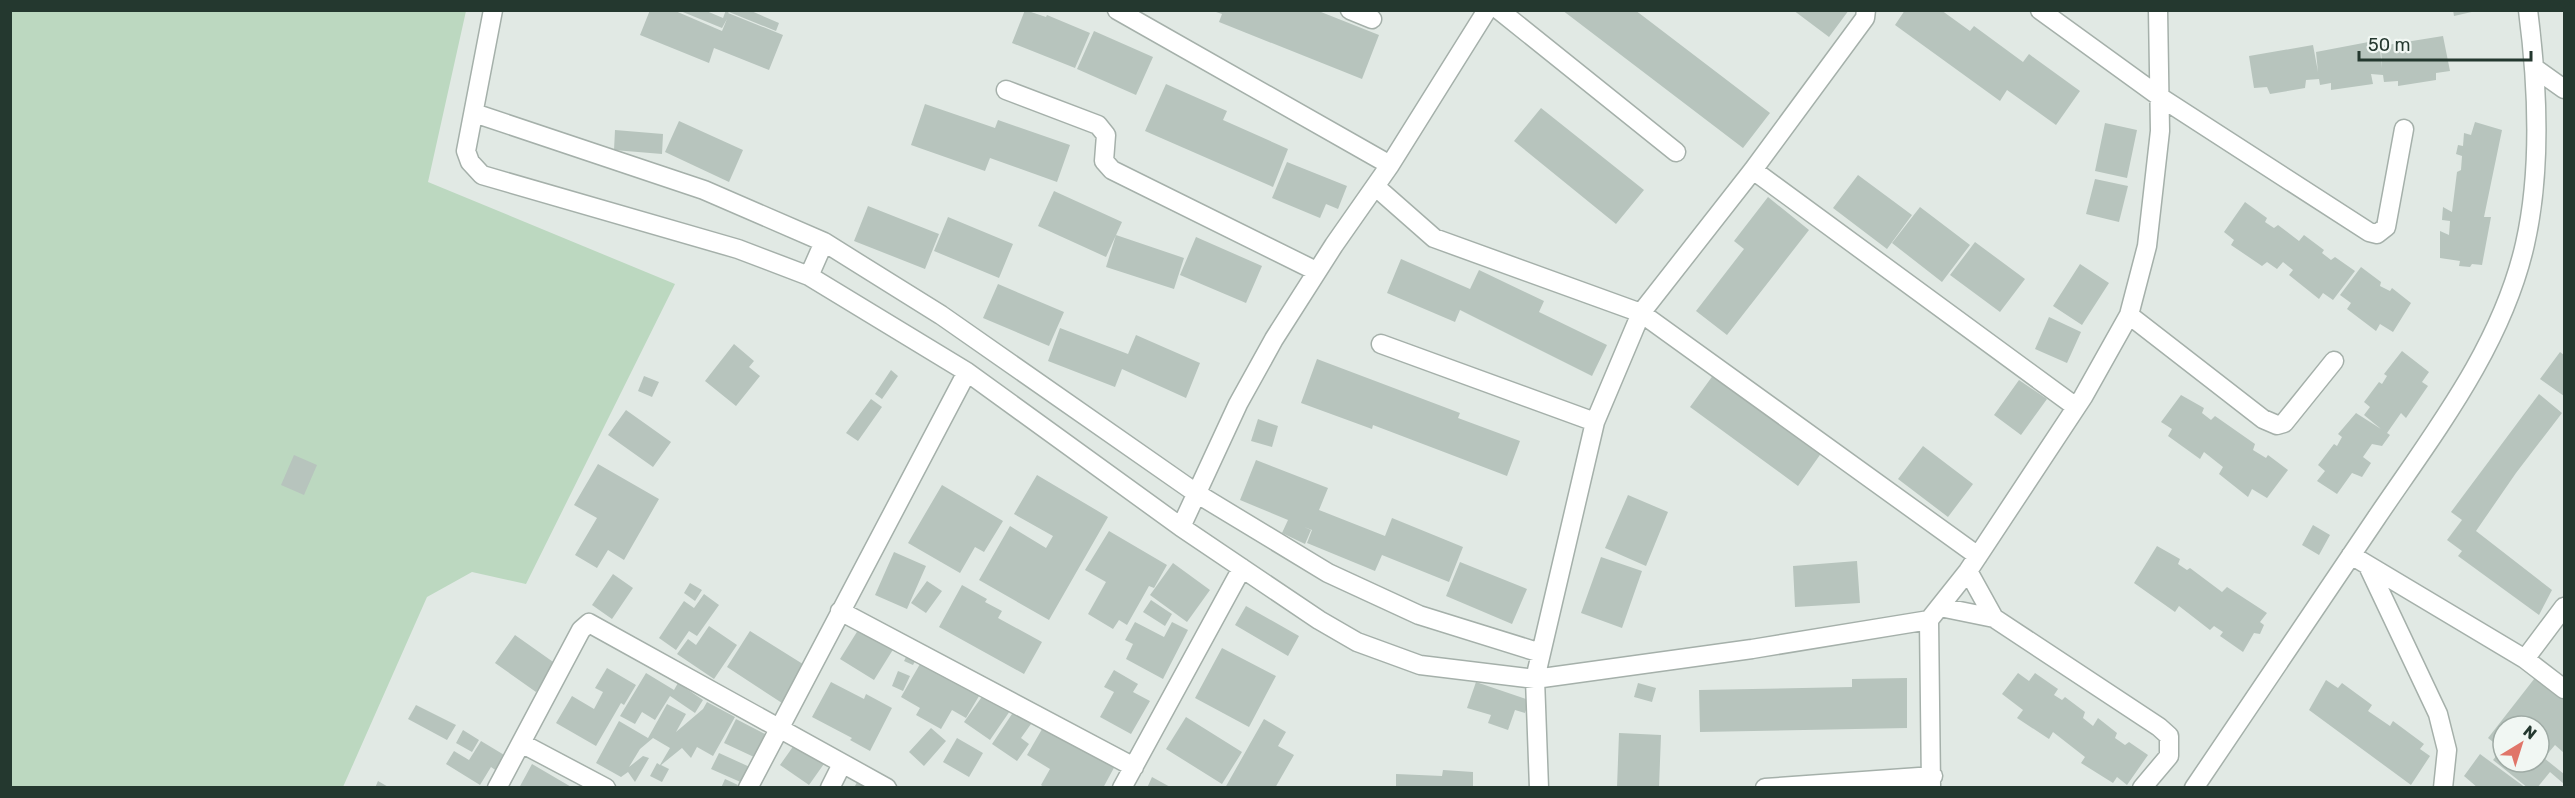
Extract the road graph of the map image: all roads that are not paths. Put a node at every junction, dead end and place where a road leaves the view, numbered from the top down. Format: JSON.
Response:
{"nodes":[{"id":1,"x":493,"y":10,"type":"edge"},
{"id":2,"x":1117,"y":10,"type":"edge"},
{"id":3,"x":1350,"y":10,"type":"edge"},
{"id":4,"x":1487,"y":10,"type":"edge"},
{"id":5,"x":1499,"y":10,"type":"edge"},
{"id":6,"x":1866,"y":10,"type":"edge"},
{"id":7,"x":2040,"y":10,"type":"edge"},
{"id":8,"x":2158,"y":10,"type":"edge"},
{"id":9,"x":2528,"y":10,"type":"edge"},
{"id":10,"x":1372,"y":19,"type":"dead end"},
{"id":11,"x":2536,"y":69,"type":"junction"},
{"id":12,"x":2565,"y":89,"type":"edge"},
{"id":13,"x":1006,"y":90,"type":"dead end"},
{"id":14,"x":2160,"y":97,"type":"junction"},
{"id":15,"x":474,"y":113,"type":"junction"},
{"id":16,"x":2404,"y":129,"type":"dead end"},
{"id":17,"x":1676,"y":152,"type":"dead end"},
{"id":18,"x":1390,"y":165,"type":"junction"},
{"id":19,"x":1753,"y":170,"type":"junction"},
{"id":20,"x":1376,"y":187,"type":"junction"},
{"id":21,"x":824,"y":242,"type":"junction"},
{"id":22,"x":1316,"y":272,"type":"junction"},
{"id":23,"x":809,"y":276,"type":"junction"},
{"id":24,"x":1641,"y":313,"type":"junction"},
{"id":25,"x":2129,"y":315,"type":"junction"},
{"id":26,"x":1381,"y":344,"type":"dead end"},
{"id":27,"x":2334,"y":361,"type":"dead end"},
{"id":28,"x":967,"y":372,"type":"junction"},
{"id":29,"x":2076,"y":407,"type":"junction"},
{"id":30,"x":1595,"y":422,"type":"junction"},
{"id":31,"x":1196,"y":493,"type":"junction"},
{"id":32,"x":1181,"y":527,"type":"junction"},
{"id":33,"x":2351,"y":555,"type":"junction"},
{"id":34,"x":1973,"y":563,"type":"junction"},
{"id":35,"x":2368,"y":566,"type":"junction"},
{"id":36,"x":1242,"y":568,"type":"junction"},
{"id":37,"x":2565,"y":607,"type":"edge"},
{"id":38,"x":840,"y":611,"type":"junction"},
{"id":39,"x":1935,"y":613,"type":"junction"},
{"id":40,"x":1994,"y":618,"type":"junction"},
{"id":41,"x":1541,"y":653,"type":"junction"},
{"id":42,"x":2525,"y":659,"type":"junction"},
{"id":43,"x":1535,"y":679,"type":"junction"},
{"id":44,"x":2565,"y":689,"type":"edge"},
{"id":45,"x":778,"y":729,"type":"junction"},
{"id":46,"x":521,"y":743,"type":"junction"},
{"id":47,"x":842,"y":764,"type":"junction"},
{"id":48,"x":1134,"y":767,"type":"junction"},
{"id":49,"x":1932,"y":782,"type":"edge"},
{"id":50,"x":597,"y":785,"type":"edge"},
{"id":51,"x":497,"y":788,"type":"edge"},
{"id":52,"x":748,"y":788,"type":"edge"},
{"id":53,"x":830,"y":788,"type":"edge"},
{"id":54,"x":887,"y":788,"type":"edge"},
{"id":55,"x":1122,"y":788,"type":"edge"},
{"id":56,"x":1539,"y":788,"type":"edge"},
{"id":57,"x":1765,"y":788,"type":"edge"},
{"id":58,"x":2142,"y":788,"type":"edge"},
{"id":59,"x":2194,"y":788,"type":"edge"},
{"id":60,"x":2443,"y":788,"type":"edge"}],
"edges":[{"from":1,"to":15,"type":"street"},
{"from":2,"to":18,"type":"street"},
{"from":3,"to":10,"type":"street"},
{"from":4,"to":18,"type":"street"},
{"from":5,"to":17,"type":"street"},
{"from":6,"to":19,"type":"street"},
{"from":7,"to":14,"type":"street"},
{"from":8,"to":14,"type":"street"},
{"from":9,"to":11,"type":"street"},
{"from":11,"to":12,"type":"street"},
{"from":11,"to":33,"type":"street"},
{"from":13,"to":22,"type":"street"},
{"from":14,"to":16,"type":"street"},
{"from":14,"to":25,"type":"street"},
{"from":15,"to":21,"type":"street"},
{"from":15,"to":23,"type":"street"},
{"from":18,"to":20,"type":"street"},
{"from":19,"to":24,"type":"street"},
{"from":19,"to":29,"type":"street"},
{"from":20,"to":22,"type":"street"},
{"from":20,"to":24,"type":"street"},
{"from":21,"to":23,"type":"street"},
{"from":21,"to":31,"type":"street"},
{"from":22,"to":31,"type":"street"},
{"from":23,"to":28,"type":"street"},
{"from":24,"to":30,"type":"street"},
{"from":24,"to":34,"type":"street"},
{"from":25,"to":27,"type":"street"},
{"from":25,"to":29,"type":"street"},
{"from":26,"to":30,"type":"street"},
{"from":28,"to":32,"type":"street"},
{"from":28,"to":38,"type":"street"},
{"from":29,"to":34,"type":"street"},
{"from":30,"to":41,"type":"street"},
{"from":31,"to":32,"type":"street"},
{"from":31,"to":41,"type":"street"},
{"from":32,"to":36,"type":"street"},
{"from":33,"to":35,"type":"street"},
{"from":33,"to":59,"type":"street"},
{"from":34,"to":39,"type":"street"},
{"from":34,"to":40,"type":"street"},
{"from":35,"to":42,"type":"street"},
{"from":35,"to":60,"type":"street"},
{"from":36,"to":43,"type":"street"},
{"from":36,"to":48,"type":"street"},
{"from":37,"to":42,"type":"street"},
{"from":38,"to":45,"type":"street"},
{"from":38,"to":48,"type":"street"},
{"from":39,"to":40,"type":"street"},
{"from":39,"to":43,"type":"street"},
{"from":39,"to":49,"type":"street"},
{"from":40,"to":58,"type":"street"},
{"from":41,"to":43,"type":"street"},
{"from":42,"to":44,"type":"street"},
{"from":43,"to":56,"type":"street"},
{"from":45,"to":46,"type":"street"},
{"from":45,"to":47,"type":"street"},
{"from":45,"to":52,"type":"street"},
{"from":46,"to":50,"type":"street"},
{"from":46,"to":51,"type":"street"},
{"from":47,"to":53,"type":"street"},
{"from":47,"to":54,"type":"street"},
{"from":48,"to":55,"type":"street"},
{"from":49,"to":57,"type":"street"}]}
